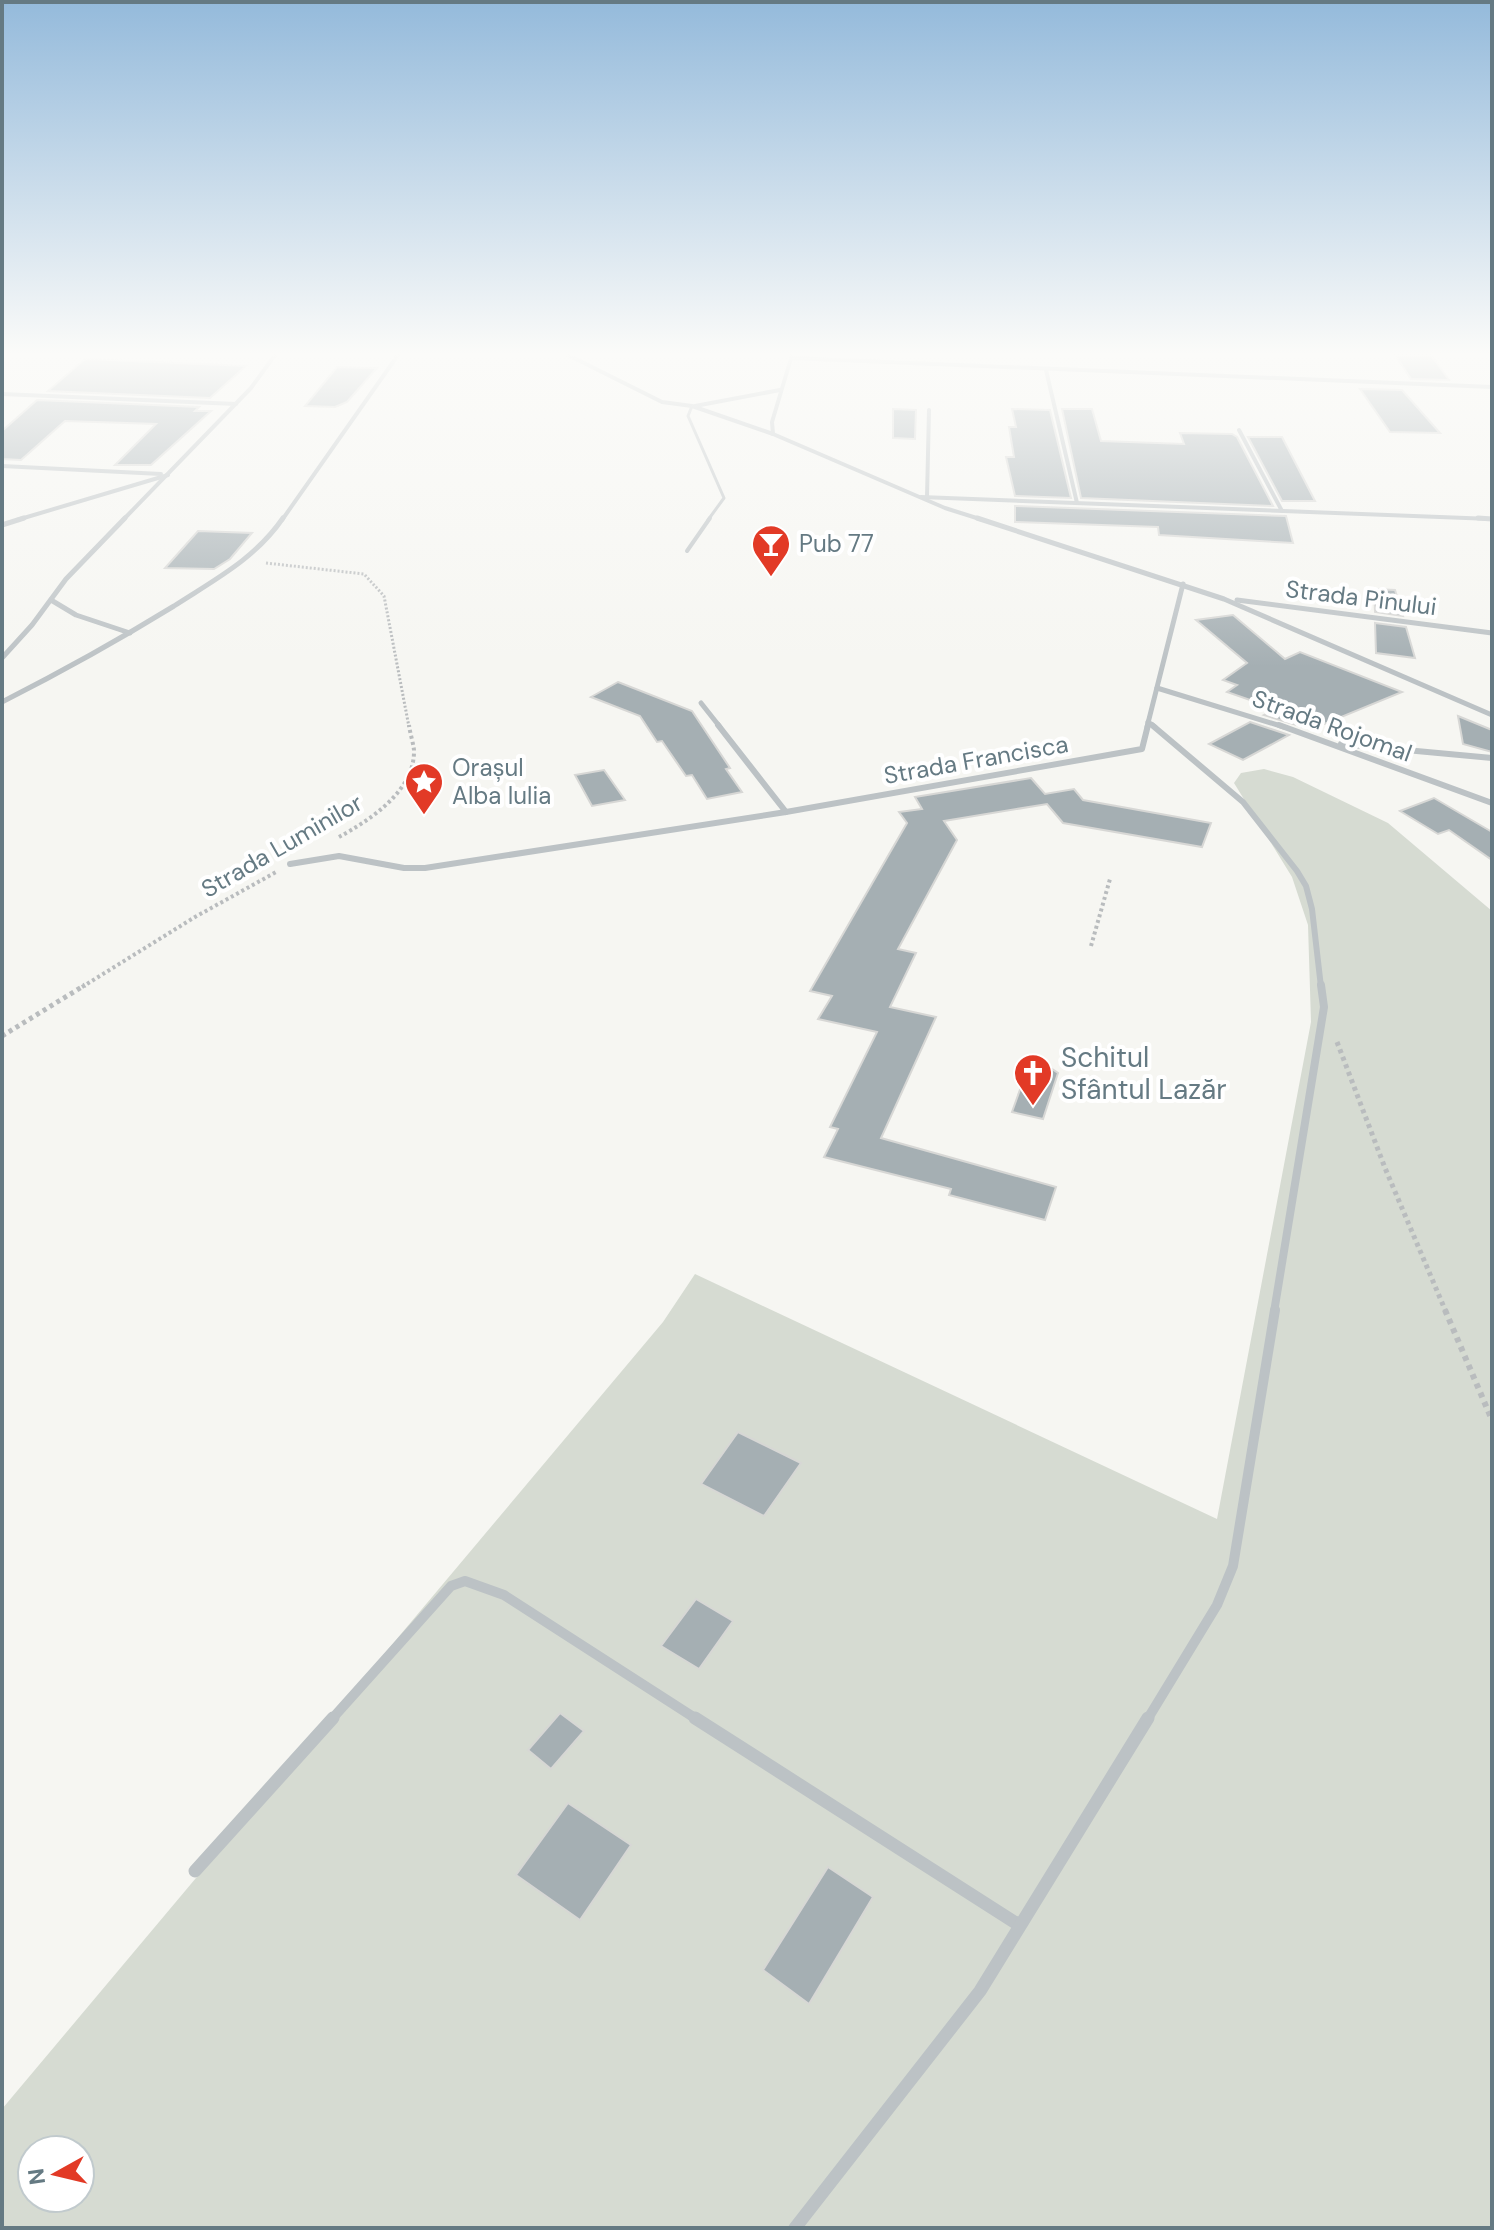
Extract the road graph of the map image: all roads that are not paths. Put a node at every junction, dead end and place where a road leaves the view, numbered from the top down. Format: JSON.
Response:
{"nodes":[{"id":1,"x":183,"y":459,"type":"edge"},
{"id":2,"x":325,"y":459,"type":"edge"},
{"id":3,"x":707,"y":459,"type":"edge"},
{"id":4,"x":829,"y":459,"type":"edge"},
{"id":5,"x":928,"y":459,"type":"edge"},
{"id":6,"x":1067,"y":459,"type":"edge"},
{"id":7,"x":1254,"y":459,"type":"edge"},
{"id":8,"x":2,"y":466,"type":"edge"},
{"id":9,"x":168,"y":474,"type":"junction"},
{"id":10,"x":915,"y":497,"type":"junction"},
{"id":11,"x":927,"y":497,"type":"junction"},
{"id":12,"x":1077,"y":503,"type":"junction"},
{"id":13,"x":1282,"y":511,"type":"junction"},
{"id":14,"x":1492,"y":519,"type":"edge"},
{"id":15,"x":2,"y":525,"type":"edge"},
{"id":16,"x":687,"y":551,"type":"dead end"},
{"id":17,"x":1183,"y":584,"type":"junction"},
{"id":18,"x":1224,"y":599,"type":"junction"},
{"id":19,"x":51,"y":600,"type":"junction"},
{"id":20,"x":130,"y":633,"type":"junction"},
{"id":21,"x":1492,"y":633,"type":"edge"},
{"id":22,"x":2,"y":658,"type":"edge"},
{"id":23,"x":1157,"y":688,"type":"junction"},
{"id":24,"x":2,"y":702,"type":"edge"},
{"id":25,"x":701,"y":703,"type":"dead end"},
{"id":26,"x":1492,"y":715,"type":"edge"},
{"id":27,"x":1148,"y":722,"type":"junction"},
{"id":28,"x":1328,"y":743,"type":"junction"},
{"id":29,"x":1492,"y":758,"type":"edge"},
{"id":30,"x":1492,"y":803,"type":"edge"},
{"id":31,"x":786,"y":812,"type":"junction"},
{"id":32,"x":290,"y":864,"type":"road end"},
{"id":33,"x":195,"y":1871,"type":"dead end"},
{"id":34,"x":1019,"y":1925,"type":"junction"},
{"id":35,"x":795,"y":2228,"type":"edge"}],
"edges":[{"from":1,"to":9,"type":"street"},
{"from":2,"to":20,"type":"street"},
{"from":3,"to":16,"type":"lane"},
{"from":4,"to":10,"type":"street"},
{"from":5,"to":11,"type":"street"},
{"from":6,"to":12,"type":"street"},
{"from":7,"to":13,"type":"street"},
{"from":8,"to":9,"type":"street"},
{"from":9,"to":15,"type":"street"},
{"from":9,"to":19,"type":"street"},
{"from":10,"to":11,"type":"street"},
{"from":10,"to":17,"type":"street"},
{"from":11,"to":12,"type":"street"},
{"from":12,"to":13,"type":"street"},
{"from":13,"to":14,"type":"street"},
{"from":17,"to":18,"type":"street"},
{"from":17,"to":23,"type":"street","name":"Strada Francisca"},
{"from":18,"to":21,"type":"street","name":"Strada Pinului"},
{"from":18,"to":26,"type":"street"},
{"from":19,"to":20,"type":"street"},
{"from":19,"to":22,"type":"street"},
{"from":20,"to":24,"type":"street"},
{"from":23,"to":27,"type":"street","name":"Strada Francisca"},
{"from":23,"to":28,"type":"street","name":"Strada Rojomal"},
{"from":25,"to":31,"type":"street"},
{"from":27,"to":31,"type":"street","name":"Strada Francisca"},
{"from":27,"to":34,"type":"street"},
{"from":28,"to":29,"type":"street"},
{"from":28,"to":30,"type":"street","name":"Strada Rojomal"},
{"from":31,"to":32,"type":"street"},
{"from":33,"to":34,"type":"street"},
{"from":34,"to":35,"type":"street"}]}
